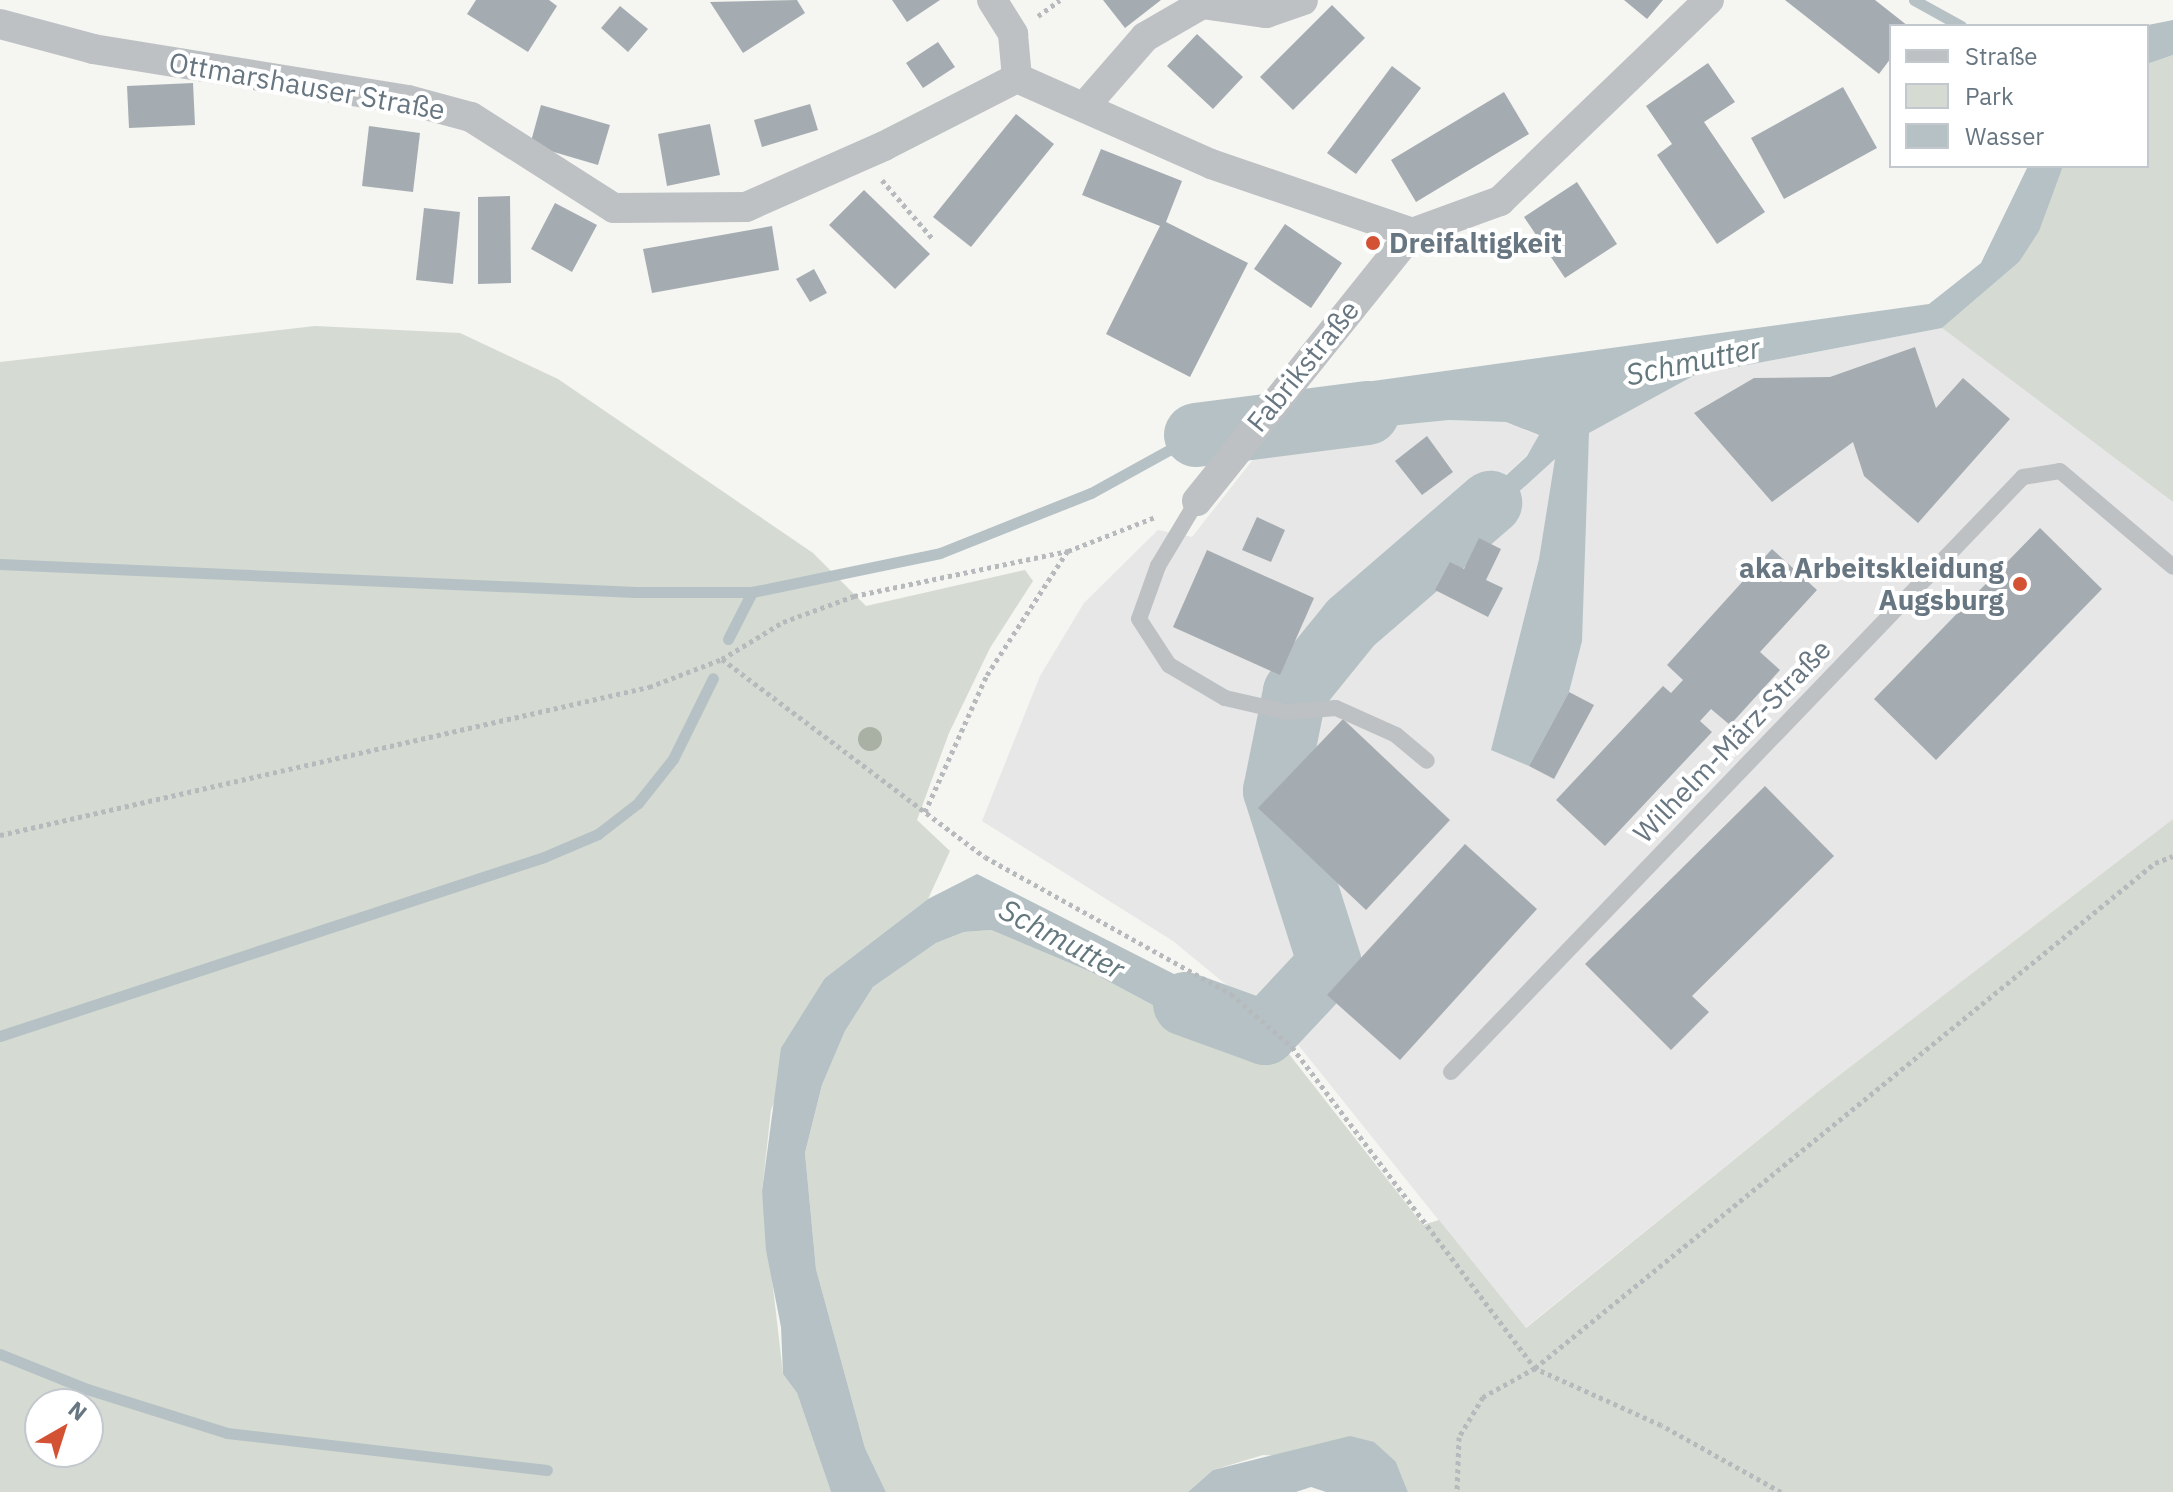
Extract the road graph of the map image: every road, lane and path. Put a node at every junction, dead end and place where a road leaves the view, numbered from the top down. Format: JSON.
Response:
{"nodes":[{"id":1,"x":992,"y":0,"type":"edge"},
{"id":2,"x":1303,"y":0,"type":"edge"},
{"id":3,"x":1709,"y":0,"type":"edge"},
{"id":4,"x":0,"y":24,"type":"edge"},
{"id":5,"x":1017,"y":78,"type":"junction"},
{"id":6,"x":1084,"y":107,"type":"junction"},
{"id":7,"x":861,"y":156,"type":"junction"},
{"id":8,"x":1412,"y":233,"type":"junction"},
{"id":9,"x":933,"y":239,"type":"dead end"},
{"id":10,"x":1197,"y":501,"type":"junction"},
{"id":11,"x":1068,"y":551,"type":"junction"},
{"id":12,"x":2173,"y":567,"type":"edge"},
{"id":13,"x":722,"y":659,"type":"junction"},
{"id":14,"x":1427,"y":761,"type":"dead end"},
{"id":15,"x":925,"y":812,"type":"junction"},
{"id":16,"x":0,"y":835,"type":"edge"},
{"id":17,"x":2173,"y":856,"type":"edge"},
{"id":18,"x":1451,"y":1072,"type":"dead end"},
{"id":19,"x":1535,"y":1368,"type":"junction"},
{"id":20,"x":1457,"y":1492,"type":"edge"},
{"id":21,"x":1781,"y":1492,"type":"edge"}],
"edges":[{"from":1,"to":5,"type":"street"},
{"from":2,"to":6,"type":"street"},
{"from":3,"to":8,"type":"street"},
{"from":4,"to":7,"type":"street","name":"Ottmarshauser Straße"},
{"from":5,"to":6,"type":"street"},
{"from":5,"to":7,"type":"street","name":"Ottmarshauser Straße"},
{"from":6,"to":8,"type":"street"},
{"from":7,"to":9,"type":"path"},
{"from":8,"to":10,"type":"street","name":"Fabrikstraße"},
{"from":10,"to":11,"type":"path"},
{"from":10,"to":14,"type":"lane"},
{"from":11,"to":13,"type":"path"},
{"from":11,"to":15,"type":"path"},
{"from":12,"to":18,"type":"lane","name":"Wilhelm-März-Straße"},
{"from":13,"to":15,"type":"path"},
{"from":13,"to":16,"type":"path"},
{"from":15,"to":19,"type":"path"},
{"from":17,"to":19,"type":"path"},
{"from":19,"to":20,"type":"path"},
{"from":19,"to":21,"type":"path"}]}
